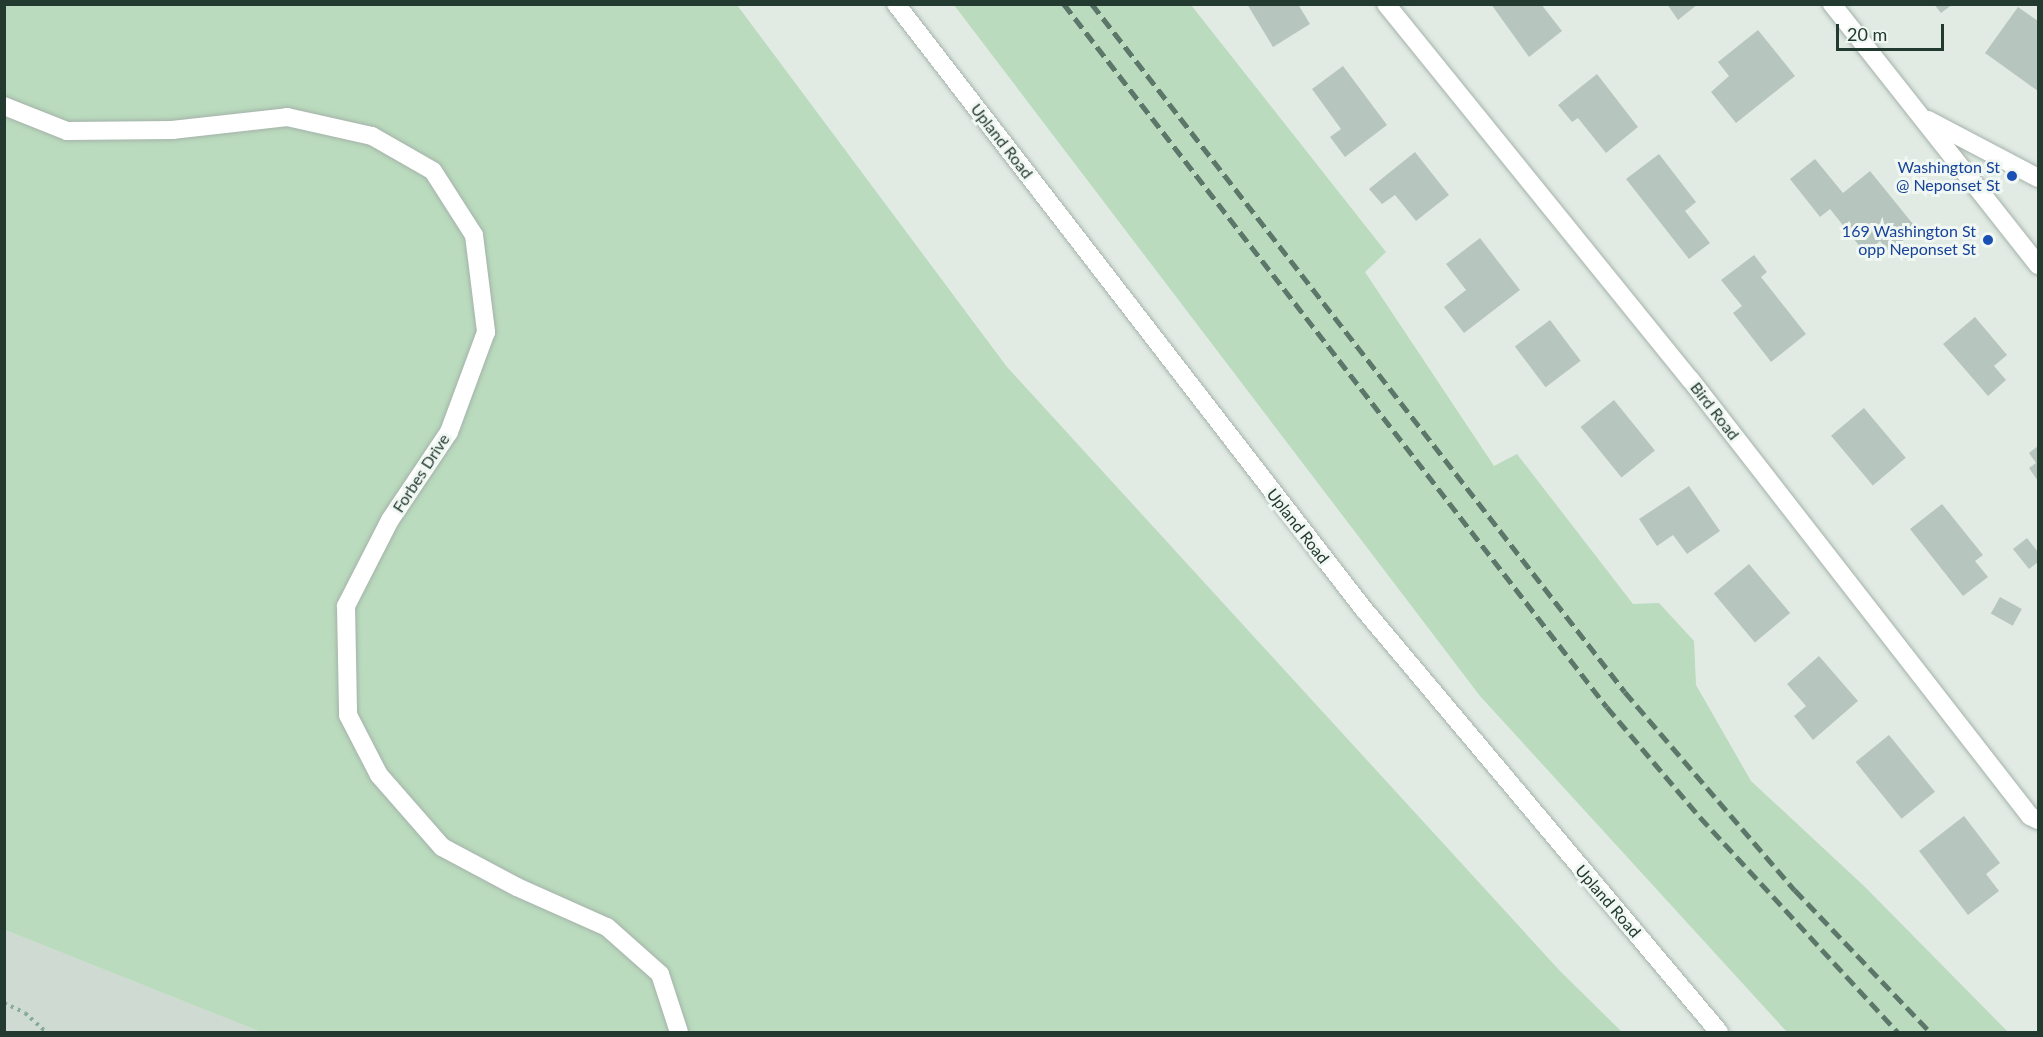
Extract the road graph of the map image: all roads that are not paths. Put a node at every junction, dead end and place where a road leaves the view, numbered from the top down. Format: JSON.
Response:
{"nodes":[{"id":1,"x":896,"y":4,"type":"edge"},
{"id":2,"x":1386,"y":4,"type":"edge"},
{"id":3,"x":1832,"y":4,"type":"edge"},
{"id":4,"x":4,"y":106,"type":"edge"},
{"id":5,"x":1921,"y":116,"type":"junction"},
{"id":6,"x":2038,"y":178,"type":"edge"},
{"id":7,"x":2038,"y":265,"type":"edge"},
{"id":8,"x":2038,"y":820,"type":"edge"},
{"id":9,"x":679,"y":1032,"type":"edge"},
{"id":10,"x":1719,"y":1032,"type":"edge"}],
"edges":[{"from":1,"to":10,"type":"street","name":"Upland Road"},
{"from":2,"to":8,"type":"street","name":"Bird Road"},
{"from":3,"to":5,"type":"street"},
{"from":4,"to":9,"type":"street","name":"Forbes Drive"},
{"from":5,"to":6,"type":"street"},
{"from":5,"to":7,"type":"street"}]}
